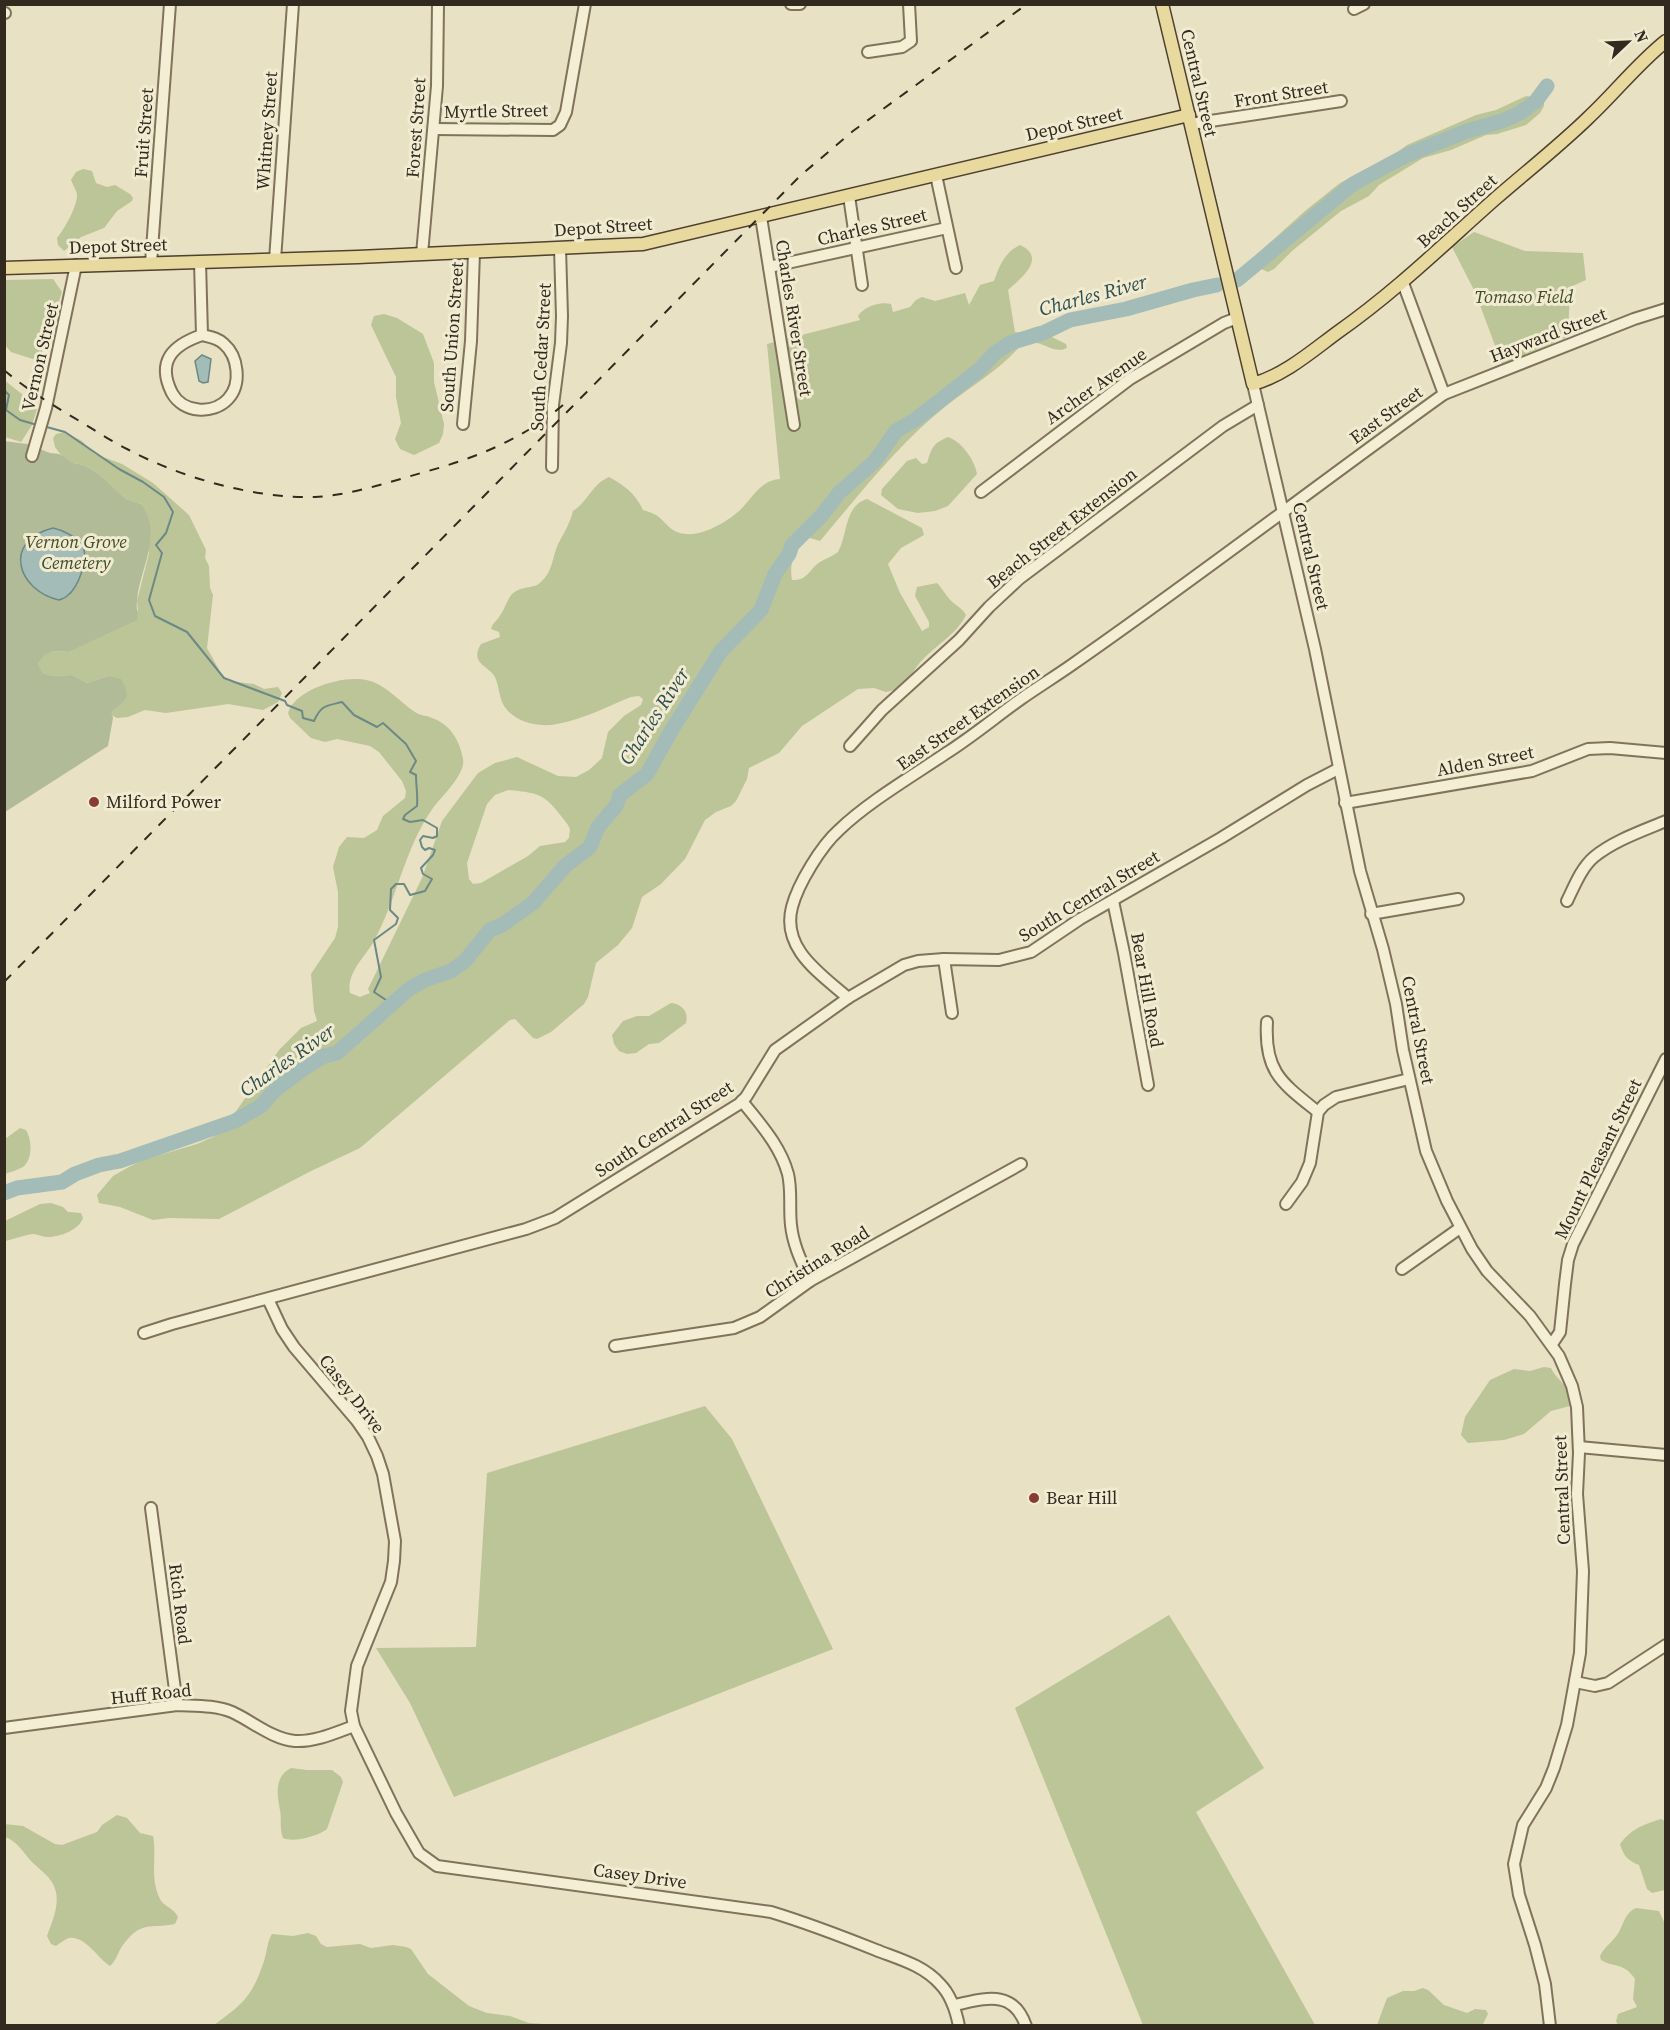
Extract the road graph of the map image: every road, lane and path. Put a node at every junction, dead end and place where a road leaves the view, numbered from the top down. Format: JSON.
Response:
{"nodes":[{"id":1,"x":170,"y":4,"type":"edge"},
{"id":2,"x":293,"y":4,"type":"edge"},
{"id":3,"x":438,"y":4,"type":"edge"},
{"id":4,"x":585,"y":4,"type":"edge"},
{"id":5,"x":791,"y":4,"type":"edge"},
{"id":6,"x":800,"y":4,"type":"edge"},
{"id":7,"x":909,"y":4,"type":"edge"},
{"id":8,"x":1162,"y":4,"type":"edge"},
{"id":9,"x":1665,"y":40,"type":"edge"},
{"id":10,"x":868,"y":52,"type":"dead end"},
{"id":11,"x":1341,"y":101,"type":"dead end"},
{"id":12,"x":1190,"y":120,"type":"junction"},
{"id":13,"x":434,"y":129,"type":"junction"},
{"id":14,"x":936,"y":175,"type":"junction"},
{"id":15,"x":849,"y":196,"type":"junction"},
{"id":16,"x":761,"y":217,"type":"junction"},
{"id":17,"x":947,"y":228,"type":"junction"},
{"id":18,"x":856,"y":247,"type":"junction"},
{"id":19,"x":560,"y":248,"type":"junction"},
{"id":20,"x":474,"y":252,"type":"junction"},
{"id":21,"x":422,"y":254,"type":"junction"},
{"id":22,"x":276,"y":260,"type":"junction"},
{"id":23,"x":200,"y":262,"type":"junction"},
{"id":24,"x":151,"y":263,"type":"junction"},
{"id":25,"x":76,"y":265,"type":"junction"},
{"id":26,"x":769,"y":267,"type":"junction"},
{"id":27,"x":4,"y":268,"type":"edge"},
{"id":28,"x":956,"y":268,"type":"dead end"},
{"id":29,"x":1403,"y":283,"type":"junction"},
{"id":30,"x":862,"y":285,"type":"dead end"},
{"id":31,"x":1665,"y":309,"type":"edge"},
{"id":32,"x":1237,"y":318,"type":"junction"},
{"id":33,"x":202,"y":335,"type":"junction"},
{"id":34,"x":1253,"y":384,"type":"junction"},
{"id":35,"x":1444,"y":394,"type":"junction"},
{"id":36,"x":1258,"y":405,"type":"junction"},
{"id":37,"x":463,"y":424,"type":"dead end"},
{"id":38,"x":794,"y":425,"type":"dead end"},
{"id":39,"x":32,"y":456,"type":"dead end"},
{"id":40,"x":552,"y":467,"type":"dead end"},
{"id":41,"x":981,"y":492,"type":"dead end"},
{"id":42,"x":1283,"y":512,"type":"junction"},
{"id":43,"x":850,"y":746,"type":"dead end"},
{"id":44,"x":1665,"y":753,"type":"edge"},
{"id":45,"x":1338,"y":769,"type":"junction"},
{"id":46,"x":1345,"y":803,"type":"junction"},
{"id":47,"x":1665,"y":821,"type":"edge"},
{"id":48,"x":1458,"y":899,"type":"dead end"},
{"id":49,"x":1113,"y":901,"type":"junction"},
{"id":50,"x":1567,"y":901,"type":"dead end"},
{"id":51,"x":1371,"y":914,"type":"junction"},
{"id":52,"x":944,"y":959,"type":"junction"},
{"id":53,"x":848,"y":999,"type":"junction"},
{"id":54,"x":952,"y":1013,"type":"dead end"},
{"id":55,"x":1267,"y":1022,"type":"dead end"},
{"id":56,"x":1665,"y":1059,"type":"edge"},
{"id":57,"x":1409,"y":1079,"type":"junction"},
{"id":58,"x":1148,"y":1085,"type":"dead end"},
{"id":59,"x":742,"y":1101,"type":"junction"},
{"id":60,"x":1318,"y":1112,"type":"junction"},
{"id":61,"x":1021,"y":1164,"type":"dead end"},
{"id":62,"x":1286,"y":1204,"type":"dead end"},
{"id":63,"x":1460,"y":1228,"type":"junction"},
{"id":64,"x":1402,"y":1269,"type":"dead end"},
{"id":65,"x":810,"y":1281,"type":"junction"},
{"id":66,"x":268,"y":1299,"type":"junction"},
{"id":67,"x":144,"y":1333,"type":"dead end"},
{"id":68,"x":1552,"y":1344,"type":"junction"},
{"id":69,"x":615,"y":1346,"type":"dead end"},
{"id":70,"x":1579,"y":1447,"type":"junction"},
{"id":71,"x":1665,"y":1455,"type":"edge"},
{"id":72,"x":151,"y":1508,"type":"dead end"},
{"id":73,"x":1665,"y":1645,"type":"edge"},
{"id":74,"x":1575,"y":1682,"type":"junction"},
{"id":75,"x":177,"y":1705,"type":"junction"},
{"id":76,"x":354,"y":1726,"type":"junction"},
{"id":77,"x":4,"y":1728,"type":"edge"},
{"id":78,"x":954,"y":2005,"type":"junction"},
{"id":79,"x":959,"y":2025,"type":"edge"},
{"id":80,"x":1026,"y":2025,"type":"edge"},
{"id":81,"x":1550,"y":2025,"type":"edge"}],
"edges":[{"from":1,"to":24,"type":"street","name":"Fruit Street"},
{"from":2,"to":22,"type":"street","name":"Whitney Street"},
{"from":3,"to":13,"type":"street","name":"Forest Street"},
{"from":4,"to":13,"type":"street","name":"Myrtle Street"},
{"from":5,"to":6,"type":"street"},
{"from":7,"to":10,"type":"street"},
{"from":8,"to":12,"type":"main road","name":"Central Street"},
{"from":9,"to":29,"type":"main road","name":"Beach Street"},
{"from":11,"to":12,"type":"street","name":"Front Street"},
{"from":12,"to":14,"type":"main road","name":"Depot Street"},
{"from":12,"to":32,"type":"main road","name":"Central Street"},
{"from":13,"to":21,"type":"street","name":"Forest Street"},
{"from":14,"to":15,"type":"main road","name":"Depot Street"},
{"from":14,"to":17,"type":"street"},
{"from":15,"to":16,"type":"main road","name":"Depot Street"},
{"from":15,"to":18,"type":"street"},
{"from":16,"to":19,"type":"main road","name":"Depot Street"},
{"from":16,"to":26,"type":"street","name":"Charles River Street"},
{"from":17,"to":18,"type":"street","name":"Charles Street"},
{"from":17,"to":28,"type":"street"},
{"from":18,"to":26,"type":"street","name":"Charles Street"},
{"from":18,"to":30,"type":"street"},
{"from":19,"to":20,"type":"main road","name":"Depot Street"},
{"from":19,"to":40,"type":"street","name":"South Cedar Street"},
{"from":20,"to":21,"type":"main road","name":"Depot Street"},
{"from":20,"to":37,"type":"street","name":"South Union Street"},
{"from":21,"to":22,"type":"main road","name":"Depot Street"},
{"from":22,"to":23,"type":"main road","name":"Depot Street"},
{"from":23,"to":24,"type":"main road","name":"Depot Street"},
{"from":23,"to":33,"type":"street"},
{"from":24,"to":25,"type":"main road","name":"Depot Street"},
{"from":25,"to":27,"type":"main road","name":"Depot Street"},
{"from":25,"to":39,"type":"street","name":"Vernon Street"},
{"from":26,"to":38,"type":"street","name":"Charles River Street"},
{"from":29,"to":34,"type":"main road","name":"Beach Street"},
{"from":29,"to":35,"type":"street","name":"East Street"},
{"from":31,"to":35,"type":"street","name":"Hayward Street"},
{"from":32,"to":34,"type":"main road","name":"Central Street"},
{"from":32,"to":41,"type":"street","name":"Archer Avenue"},
{"from":33,"to":33,"type":"street"},
{"from":34,"to":36,"type":"street","name":"Central Street"},
{"from":35,"to":42,"type":"street","name":"East Street"},
{"from":36,"to":42,"type":"street","name":"Central Street"},
{"from":36,"to":43,"type":"street","name":"Beach Street Extension"},
{"from":42,"to":45,"type":"street","name":"Central Street"},
{"from":42,"to":53,"type":"street","name":"East Street Extension"},
{"from":44,"to":46,"type":"street","name":"Alden Street"},
{"from":45,"to":46,"type":"street","name":"Central Street"},
{"from":45,"to":49,"type":"street","name":"South Central Street"},
{"from":46,"to":51,"type":"street","name":"Central Street"},
{"from":47,"to":50,"type":"street"},
{"from":48,"to":51,"type":"street"},
{"from":49,"to":52,"type":"street","name":"South Central Street"},
{"from":49,"to":58,"type":"street","name":"Bear Hill Road"},
{"from":51,"to":57,"type":"street","name":"Central Street"},
{"from":52,"to":53,"type":"street","name":"South Central Street"},
{"from":52,"to":54,"type":"street"},
{"from":53,"to":59,"type":"street","name":"South Central Street"},
{"from":55,"to":60,"type":"street"},
{"from":56,"to":68,"type":"street","name":"Mount Pleasant Street"},
{"from":57,"to":60,"type":"street"},
{"from":57,"to":63,"type":"street","name":"Central Street"},
{"from":59,"to":65,"type":"street"},
{"from":59,"to":66,"type":"street","name":"South Central Street"},
{"from":60,"to":62,"type":"street"},
{"from":61,"to":65,"type":"street","name":"Christina Road"},
{"from":63,"to":64,"type":"street"},
{"from":63,"to":68,"type":"street","name":"Central Street"},
{"from":65,"to":69,"type":"street","name":"Christina Road"},
{"from":66,"to":67,"type":"street","name":"South Central Street"},
{"from":66,"to":76,"type":"street","name":"Casey Drive"},
{"from":68,"to":70,"type":"street","name":"Central Street"},
{"from":70,"to":71,"type":"street"},
{"from":70,"to":74,"type":"street","name":"Central Street"},
{"from":72,"to":75,"type":"street","name":"Rich Road"},
{"from":73,"to":74,"type":"street"},
{"from":74,"to":81,"type":"street","name":"Central Street"},
{"from":75,"to":76,"type":"street","name":"Huff Road"},
{"from":75,"to":77,"type":"street","name":"Huff Road"},
{"from":76,"to":78,"type":"street","name":"Casey Drive"},
{"from":78,"to":79,"type":"street","name":"Casey Drive"},
{"from":78,"to":80,"type":"street"}]}
